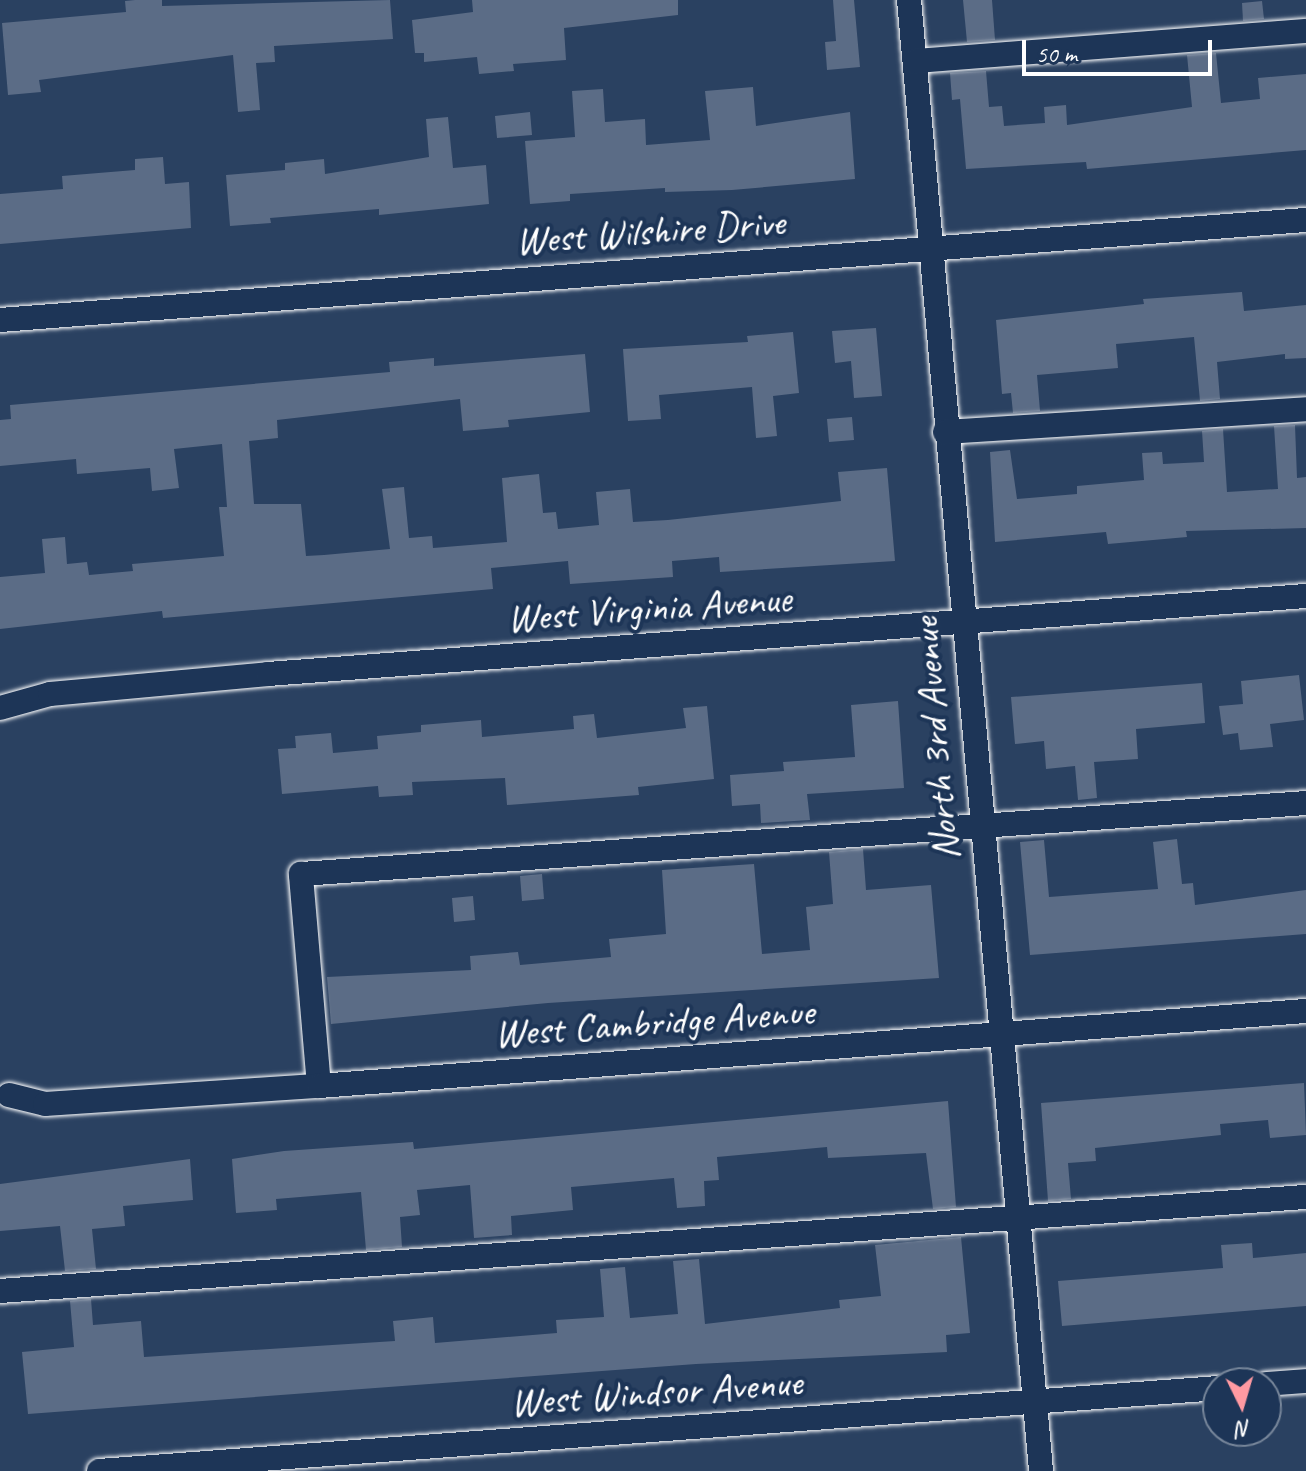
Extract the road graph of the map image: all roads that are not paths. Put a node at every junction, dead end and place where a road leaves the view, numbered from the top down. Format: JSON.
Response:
{"nodes":[{"id":1,"x":909,"y":0,"type":"edge"},
{"id":2,"x":1306,"y":31,"type":"edge"},
{"id":3,"x":915,"y":61,"type":"junction"},
{"id":4,"x":1306,"y":220,"type":"edge"},
{"id":5,"x":929,"y":248,"type":"junction"},
{"id":6,"x":0,"y":320,"type":"edge"},
{"id":7,"x":1306,"y":409,"type":"edge"},
{"id":8,"x":945,"y":432,"type":"junction"},
{"id":9,"x":1306,"y":596,"type":"edge"},
{"id":10,"x":962,"y":623,"type":"junction"},
{"id":11,"x":0,"y":708,"type":"edge"},
{"id":12,"x":1306,"y":803,"type":"edge"},
{"id":13,"x":982,"y":828,"type":"junction"},
{"id":14,"x":1306,"y":1011,"type":"edge"},
{"id":15,"x":999,"y":1034,"type":"junction"},
{"id":16,"x":319,"y":1086,"type":"junction"},
{"id":17,"x":9,"y":1095,"type":"dead end"},
{"id":18,"x":1306,"y":1197,"type":"edge"},
{"id":19,"x":1016,"y":1219,"type":"junction"},
{"id":20,"x":0,"y":1291,"type":"edge"},
{"id":21,"x":1306,"y":1381,"type":"edge"},
{"id":22,"x":1282,"y":1383,"type":"edge"},
{"id":23,"x":1202,"y":1389,"type":"edge"},
{"id":24,"x":1033,"y":1402,"type":"junction"},
{"id":25,"x":99,"y":1471,"type":"edge"},
{"id":26,"x":1041,"y":1471,"type":"edge"}],
"edges":[{"from":1,"to":3,"type":"street","name":"North 3rd Avenue"},
{"from":2,"to":3,"type":"street"},
{"from":3,"to":5,"type":"street","name":"North 3rd Avenue"},
{"from":4,"to":5,"type":"street","name":"West Wilshire Drive"},
{"from":5,"to":6,"type":"street","name":"West Wilshire Drive"},
{"from":5,"to":8,"type":"street","name":"North 3rd Avenue"},
{"from":7,"to":8,"type":"street"},
{"from":8,"to":10,"type":"street","name":"North 3rd Avenue"},
{"from":9,"to":10,"type":"street","name":"West Virginia Avenue"},
{"from":10,"to":11,"type":"street","name":"West Virginia Avenue"},
{"from":10,"to":13,"type":"street","name":"North 3rd Avenue"},
{"from":12,"to":13,"type":"street"},
{"from":13,"to":15,"type":"street","name":"North 3rd Avenue"},
{"from":13,"to":16,"type":"street"},
{"from":14,"to":15,"type":"street","name":"West Cambridge Avenue"},
{"from":15,"to":16,"type":"street","name":"West Cambridge Avenue"},
{"from":15,"to":19,"type":"street","name":"North 3rd Avenue"},
{"from":16,"to":17,"type":"street","name":"West Cambridge Avenue"},
{"from":18,"to":19,"type":"street"},
{"from":19,"to":20,"type":"street"},
{"from":19,"to":24,"type":"street","name":"North 3rd Avenue"},
{"from":21,"to":22,"type":"street"},
{"from":23,"to":24,"type":"street","name":"West Windsor Avenue"},
{"from":24,"to":25,"type":"street","name":"West Windsor Avenue"},
{"from":24,"to":26,"type":"street","name":"North 3rd Avenue"}]}
